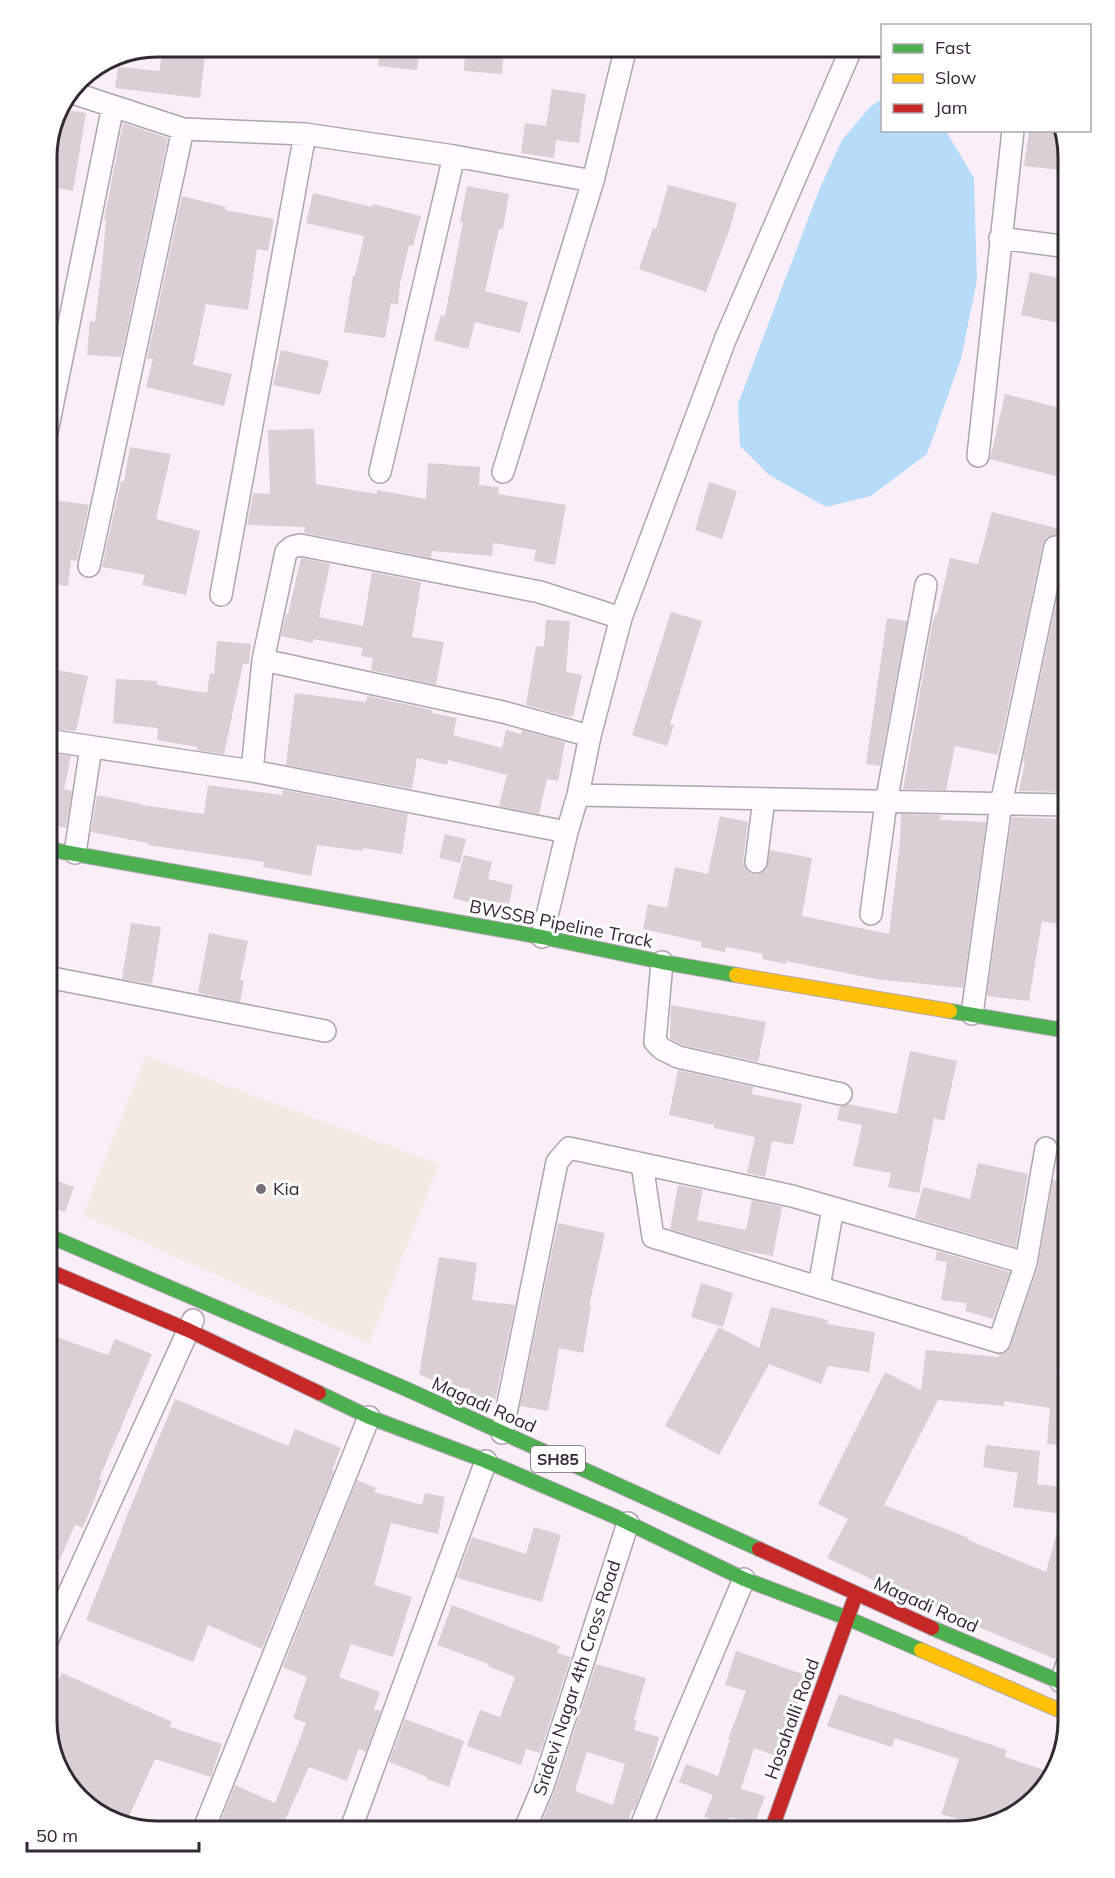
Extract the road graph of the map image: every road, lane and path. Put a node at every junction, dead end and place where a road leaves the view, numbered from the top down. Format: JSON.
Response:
{"nodes":[{"id":1,"x":624,"y":57,"type":"edge"},
{"id":2,"x":848,"y":57,"type":"edge"},
{"id":3,"x":79,"y":95,"type":"edge"},
{"id":4,"x":113,"y":106,"type":"junction"},
{"id":5,"x":183,"y":129,"type":"junction"},
{"id":6,"x":1013,"y":132,"type":"edge"},
{"id":7,"x":305,"y":134,"type":"junction"},
{"id":8,"x":454,"y":156,"type":"junction"},
{"id":9,"x":593,"y":181,"type":"junction"},
{"id":10,"x":1000,"y":238,"type":"junction"},
{"id":11,"x":1058,"y":247,"type":"edge"},
{"id":12,"x":57,"y":383,"type":"edge"},
{"id":13,"x":978,"y":456,"type":"dead end"},
{"id":14,"x":380,"y":472,"type":"dead end"},
{"id":15,"x":503,"y":472,"type":"dead end"},
{"id":16,"x":1055,"y":547,"type":"dead end"},
{"id":17,"x":89,"y":566,"type":"dead end"},
{"id":18,"x":926,"y":585,"type":"dead end"},
{"id":19,"x":221,"y":595,"type":"dead end"},
{"id":20,"x":621,"y":618,"type":"junction"},
{"id":21,"x":263,"y":660,"type":"junction"},
{"id":22,"x":590,"y":736,"type":"junction"},
{"id":23,"x":57,"y":742,"type":"edge"},
{"id":24,"x":91,"y":747,"type":"junction"},
{"id":25,"x":252,"y":771,"type":"junction"},
{"id":26,"x":578,"y":795,"type":"junction"},
{"id":27,"x":764,"y":799,"type":"junction"},
{"id":28,"x":886,"y":803,"type":"junction"},
{"id":29,"x":1001,"y":804,"type":"junction"},
{"id":30,"x":1058,"y":806,"type":"edge"},
{"id":31,"x":567,"y":832,"type":"junction"},
{"id":32,"x":57,"y":850,"type":"edge"},
{"id":33,"x":75,"y":853,"type":"junction"},
{"id":34,"x":756,"y":862,"type":"dead end"},
{"id":35,"x":871,"y":914,"type":"dead end"},
{"id":36,"x":542,"y":937,"type":"junction"},
{"id":37,"x":662,"y":963,"type":"junction"},
{"id":38,"x":57,"y":979,"type":"edge"},
{"id":39,"x":972,"y":1014,"type":"junction"},
{"id":40,"x":1058,"y":1029,"type":"edge"},
{"id":41,"x":325,"y":1031,"type":"dead end"},
{"id":42,"x":841,"y":1094,"type":"dead end"},
{"id":43,"x":1046,"y":1148,"type":"dead end"},
{"id":44,"x":642,"y":1164,"type":"junction"},
{"id":45,"x":833,"y":1208,"type":"junction"},
{"id":46,"x":57,"y":1240,"type":"edge"},
{"id":47,"x":1026,"y":1263,"type":"junction"},
{"id":48,"x":57,"y":1275,"type":"edge"},
{"id":49,"x":819,"y":1287,"type":"junction"},
{"id":50,"x":202,"y":1301,"type":"junction"},
{"id":51,"x":188,"y":1330,"type":"junction"},
{"id":52,"x":369,"y":1417,"type":"junction"},
{"id":53,"x":502,"y":1433,"type":"junction"},
{"id":54,"x":486,"y":1461,"type":"junction"},
{"id":55,"x":628,"y":1523,"type":"junction"},
{"id":56,"x":744,"y":1579,"type":"junction"},
{"id":57,"x":856,"y":1594,"type":"junction"},
{"id":58,"x":57,"y":1617,"type":"edge"},
{"id":59,"x":847,"y":1618,"type":"junction"},
{"id":60,"x":1058,"y":1680,"type":"edge"},
{"id":61,"x":1058,"y":1710,"type":"edge"},
{"id":62,"x":206,"y":1821,"type":"edge"},
{"id":63,"x":354,"y":1821,"type":"edge"},
{"id":64,"x":528,"y":1821,"type":"edge"},
{"id":65,"x":643,"y":1821,"type":"edge"},
{"id":66,"x":775,"y":1821,"type":"edge"}],
"edges":[{"from":1,"to":9,"type":"street"},
{"from":2,"to":20,"type":"street"},
{"from":3,"to":4,"type":"street"},
{"from":4,"to":5,"type":"street"},
{"from":4,"to":12,"type":"street"},
{"from":5,"to":7,"type":"street"},
{"from":5,"to":17,"type":"street"},
{"from":6,"to":10,"type":"street"},
{"from":7,"to":8,"type":"street"},
{"from":7,"to":19,"type":"street"},
{"from":8,"to":9,"type":"street"},
{"from":8,"to":14,"type":"street"},
{"from":9,"to":15,"type":"street"},
{"from":10,"to":11,"type":"street"},
{"from":10,"to":13,"type":"street"},
{"from":16,"to":29,"type":"street"},
{"from":18,"to":28,"type":"street"},
{"from":20,"to":21,"type":"street"},
{"from":20,"to":22,"type":"street"},
{"from":21,"to":22,"type":"street"},
{"from":21,"to":25,"type":"street"},
{"from":22,"to":26,"type":"street"},
{"from":23,"to":24,"type":"street"},
{"from":24,"to":25,"type":"street"},
{"from":24,"to":33,"type":"street"},
{"from":25,"to":31,"type":"street"},
{"from":26,"to":27,"type":"street"},
{"from":26,"to":31,"type":"street"},
{"from":27,"to":28,"type":"street"},
{"from":27,"to":34,"type":"street"},
{"from":28,"to":29,"type":"street"},
{"from":28,"to":35,"type":"street"},
{"from":29,"to":30,"type":"street"},
{"from":29,"to":39,"type":"street"},
{"from":31,"to":36,"type":"street"},
{"from":32,"to":33,"type":"main road","name":"BWSSB Pipeline Track"},
{"from":33,"to":36,"type":"main road","name":"BWSSB Pipeline Track"},
{"from":36,"to":37,"type":"main road","name":"BWSSB Pipeline Track"},
{"from":37,"to":39,"type":"main road","name":"BWSSB Pipeline Track"},
{"from":37,"to":42,"type":"street"},
{"from":38,"to":41,"type":"street"},
{"from":39,"to":40,"type":"main road","name":"BWSSB Pipeline Track"},
{"from":43,"to":47,"type":"street"},
{"from":44,"to":45,"type":"street"},
{"from":44,"to":49,"type":"street"},
{"from":44,"to":53,"type":"street"},
{"from":45,"to":47,"type":"street"},
{"from":45,"to":49,"type":"street"},
{"from":46,"to":50,"type":"main road","name":"Magadi Road","number":"SH85"},
{"from":47,"to":49,"type":"street"},
{"from":48,"to":51,"type":"main road","number":"SH85"},
{"from":50,"to":51,"type":"street"},
{"from":50,"to":53,"type":"main road","name":"Magadi Road","number":"SH85"},
{"from":51,"to":52,"type":"main road","number":"SH85"},
{"from":51,"to":58,"type":"street"},
{"from":52,"to":54,"type":"main road","number":"SH85"},
{"from":52,"to":62,"type":"street"},
{"from":53,"to":57,"type":"main road","name":"Magadi Road","number":"SH85"},
{"from":54,"to":55,"type":"main road","number":"SH85"},
{"from":54,"to":63,"type":"street"},
{"from":55,"to":56,"type":"main road","number":"SH85"},
{"from":55,"to":64,"type":"street","name":"Sridevi Nagar 4th Cross Road"},
{"from":56,"to":59,"type":"main road","number":"SH85"},
{"from":56,"to":65,"type":"street"},
{"from":57,"to":59,"type":"main road","name":"Hosahalli Road"},
{"from":57,"to":60,"type":"main road","name":"Magadi Road","number":"SH85"},
{"from":59,"to":61,"type":"main road","number":"SH85"},
{"from":59,"to":66,"type":"main road","name":"Hosahalli Road"}]}
